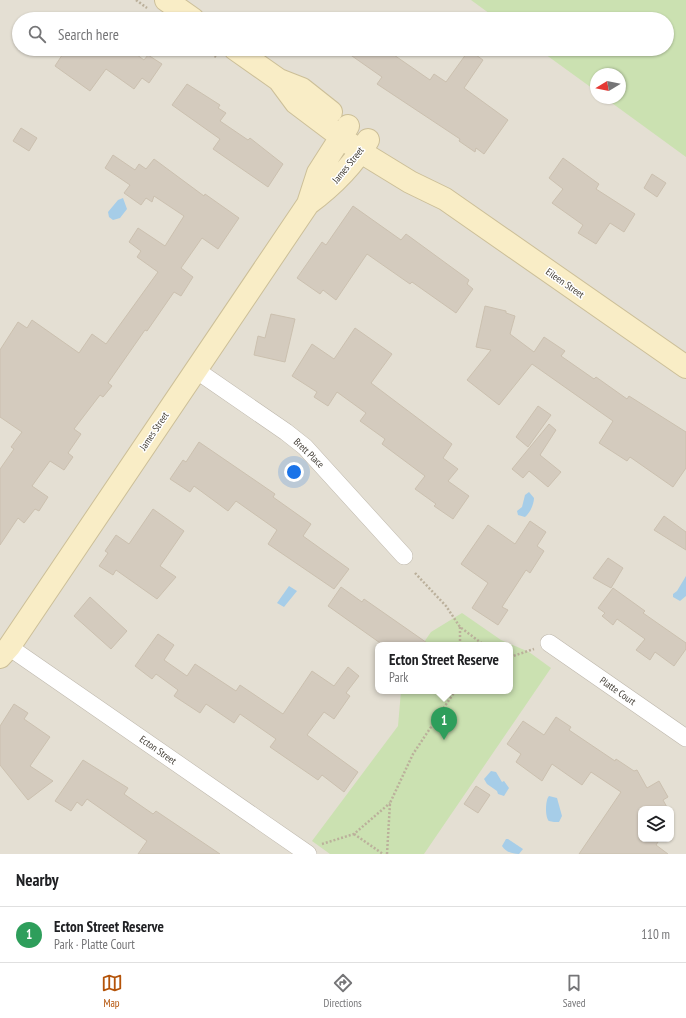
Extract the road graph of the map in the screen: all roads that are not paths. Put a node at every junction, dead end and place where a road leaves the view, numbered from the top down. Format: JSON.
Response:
{"nodes":[{"id":1,"x":166,"y":0,"type":"edge"},
{"id":2,"x":183,"y":12,"type":"edge"},
{"id":3,"x":245,"y":56,"type":"edge"},
{"id":4,"x":344,"y":131,"type":"junction"},
{"id":5,"x":365,"y":145,"type":"junction"},
{"id":6,"x":308,"y":204,"type":"junction"},
{"id":7,"x":686,"y":367,"type":"edge"},
{"id":8,"x":196,"y":370,"type":"junction"},
{"id":9,"x":404,"y":556,"type":"dead end"},
{"id":10,"x":549,"y":643,"type":"road end"},
{"id":11,"x":4,"y":652,"type":"edge"},
{"id":12,"x":686,"y":738,"type":"edge"},
{"id":13,"x":305,"y":852,"type":"edge"}],
"edges":[{"from":1,"to":2,"type":"street"},
{"from":3,"to":4,"type":"street","name":"Eileen Street"},
{"from":4,"to":5,"type":"street","name":"Eileen Street"},
{"from":4,"to":6,"type":"street","name":"James Street"},
{"from":5,"to":6,"type":"street","name":"James Street"},
{"from":5,"to":7,"type":"street","name":"Eileen Street"},
{"from":6,"to":8,"type":"street","name":"James Street"},
{"from":8,"to":9,"type":"street","name":"Brett Place"},
{"from":8,"to":11,"type":"street","name":"James Street"},
{"from":10,"to":12,"type":"street","name":"Platte Court"},
{"from":11,"to":13,"type":"street","name":"Ecton Street"}]}
